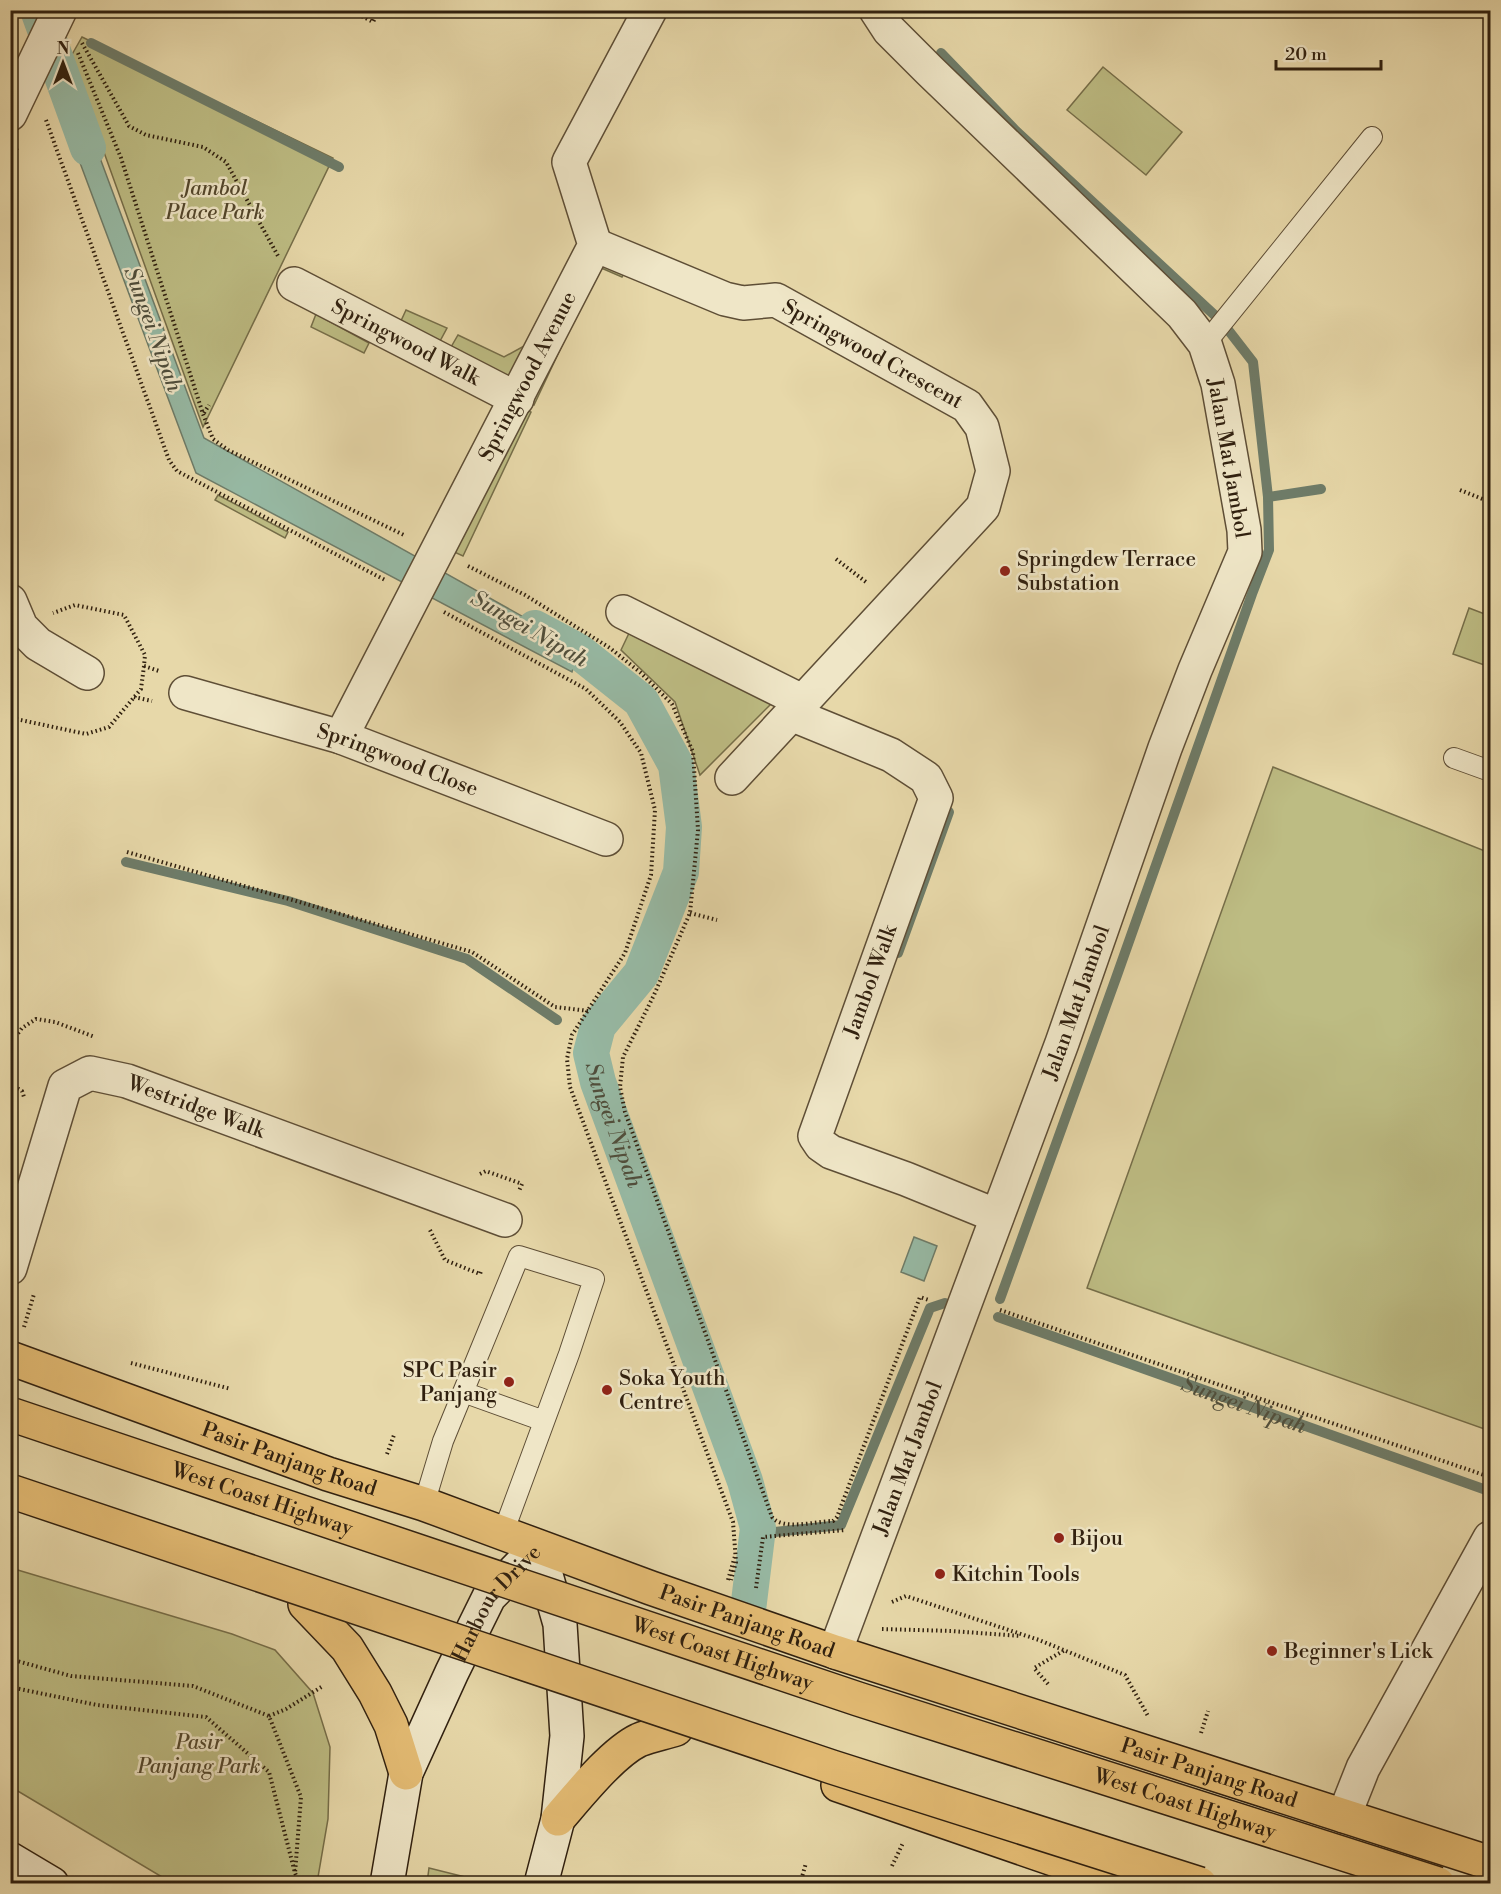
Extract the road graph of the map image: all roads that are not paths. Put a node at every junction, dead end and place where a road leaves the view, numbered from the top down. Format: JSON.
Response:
{"nodes":[{"id":1,"x":650,"y":10,"type":"edge"},
{"id":2,"x":876,"y":10,"type":"edge"},
{"id":3,"x":69,"y":23,"type":"edge"},
{"id":4,"x":10,"y":114,"type":"edge"},
{"id":5,"x":1372,"y":137,"type":"dead end"},
{"id":6,"x":595,"y":245,"type":"junction"},
{"id":7,"x":294,"y":284,"type":"road end"},
{"id":8,"x":1205,"y":344,"type":"junction"},
{"id":9,"x":517,"y":399,"type":"junction"},
{"id":10,"x":10,"y":601,"type":"edge"},
{"id":11,"x":623,"y":612,"type":"dead end"},
{"id":12,"x":87,"y":672,"type":"dead end"},
{"id":13,"x":186,"y":693,"type":"dead end"},
{"id":14,"x":797,"y":708,"type":"junction"},
{"id":15,"x":342,"y":737,"type":"junction"},
{"id":16,"x":1454,"y":758,"type":"dead end"},
{"id":17,"x":1491,"y":771,"type":"edge"},
{"id":18,"x":732,"y":778,"type":"dead end"},
{"id":19,"x":606,"y":839,"type":"dead end"},
{"id":20,"x":997,"y":1216,"type":"junction"},
{"id":21,"x":505,"y":1220,"type":"dead end"},
{"id":22,"x":10,"y":1268,"type":"edge"},
{"id":23,"x":17,"y":1344,"type":"edge"},
{"id":24,"x":463,"y":1392,"type":"junction"},
{"id":25,"x":10,"y":1414,"type":"edge"},
{"id":26,"x":544,"y":1421,"type":"junction"},
{"id":27,"x":10,"y":1491,"type":"edge"},
{"id":28,"x":424,"y":1504,"type":"junction"},
{"id":29,"x":10,"y":1506,"type":"edge"},
{"id":30,"x":503,"y":1533,"type":"junction"},
{"id":31,"x":1491,"y":1538,"type":"edge"},
{"id":32,"x":538,"y":1547,"type":"junction"},
{"id":33,"x":305,"y":1604,"type":"junction"},
{"id":34,"x":835,"y":1652,"type":"junction"},
{"id":35,"x":460,"y":1656,"type":"junction"},
{"id":36,"x":563,"y":1690,"type":"junction"},
{"id":37,"x":676,"y":1729,"type":"junction"},
{"id":38,"x":406,"y":1773,"type":"junction"},
{"id":39,"x":1344,"y":1816,"type":"junction"},
{"id":40,"x":558,"y":1819,"type":"junction"},
{"id":41,"x":10,"y":1859,"type":"edge"},
{"id":42,"x":1491,"y":1863,"type":"edge"},
{"id":43,"x":52,"y":1884,"type":"edge"},
{"id":44,"x":387,"y":1884,"type":"edge"},
{"id":45,"x":541,"y":1884,"type":"edge"},
{"id":46,"x":1126,"y":1884,"type":"edge"},
{"id":47,"x":1200,"y":1884,"type":"edge"},
{"id":48,"x":1438,"y":1884,"type":"edge"}],
"edges":[{"from":1,"to":6,"type":"street"},
{"from":2,"to":8,"type":"street","name":"Jalan Mat Jambol"},
{"from":3,"to":4,"type":"street"},
{"from":5,"to":8,"type":"lane"},
{"from":6,"to":9,"type":"street","name":"Springwood Avenue"},
{"from":6,"to":14,"type":"street","name":"Springwood Crescent"},
{"from":7,"to":9,"type":"street","name":"Springwood Walk"},
{"from":8,"to":20,"type":"street","name":"Jalan Mat Jambol"},
{"from":9,"to":15,"type":"street","name":"Springwood Avenue"},
{"from":10,"to":12,"type":"street"},
{"from":11,"to":14,"type":"street"},
{"from":13,"to":15,"type":"street","name":"Springwood Close"},
{"from":14,"to":18,"type":"street","name":"Springwood Crescent"},
{"from":14,"to":20,"type":"street","name":"Jambol Walk"},
{"from":15,"to":19,"type":"street","name":"Springwood Close"},
{"from":16,"to":17,"type":"lane"},
{"from":20,"to":34,"type":"street","name":"Jalan Mat Jambol"},
{"from":21,"to":22,"type":"street","name":"Westridge Walk"},
{"from":23,"to":28,"type":"main road","name":"Pasir Panjang Road"},
{"from":24,"to":26,"type":"lane"},
{"from":24,"to":26,"type":"lane"},
{"from":24,"to":28,"type":"lane"},
{"from":25,"to":48,"type":"main road","name":"West Coast Highway","bridge":true},
{"from":26,"to":30,"type":"lane"},
{"from":27,"to":47,"type":"main road","bridge":true},
{"from":28,"to":30,"type":"main road","name":"Pasir Panjang Road"},
{"from":29,"to":33,"type":"main road"},
{"from":30,"to":32,"type":"main road","name":"Pasir Panjang Road"},
{"from":31,"to":39,"type":"street"},
{"from":32,"to":34,"type":"main road","name":"Pasir Panjang Road"},
{"from":32,"to":35,"type":"street","name":"Harbour Drive"},
{"from":32,"to":36,"type":"street","name":"Harbour Drive"},
{"from":33,"to":35,"type":"main road"},
{"from":33,"to":38,"type":"main road"},
{"from":34,"to":39,"type":"main road","name":"Pasir Panjang Road"},
{"from":35,"to":36,"type":"main road"},
{"from":35,"to":38,"type":"street","name":"Harbour Drive"},
{"from":36,"to":37,"type":"main road"},
{"from":36,"to":40,"type":"street","name":"Harbour Drive"},
{"from":37,"to":40,"type":"main road"},
{"from":37,"to":46,"type":"main road"},
{"from":38,"to":44,"type":"street","name":"Harbour Drive"},
{"from":39,"to":42,"type":"main road","name":"Pasir Panjang Road"},
{"from":40,"to":45,"type":"street","name":"Harbour Drive"},
{"from":41,"to":43,"type":"street"}]}
